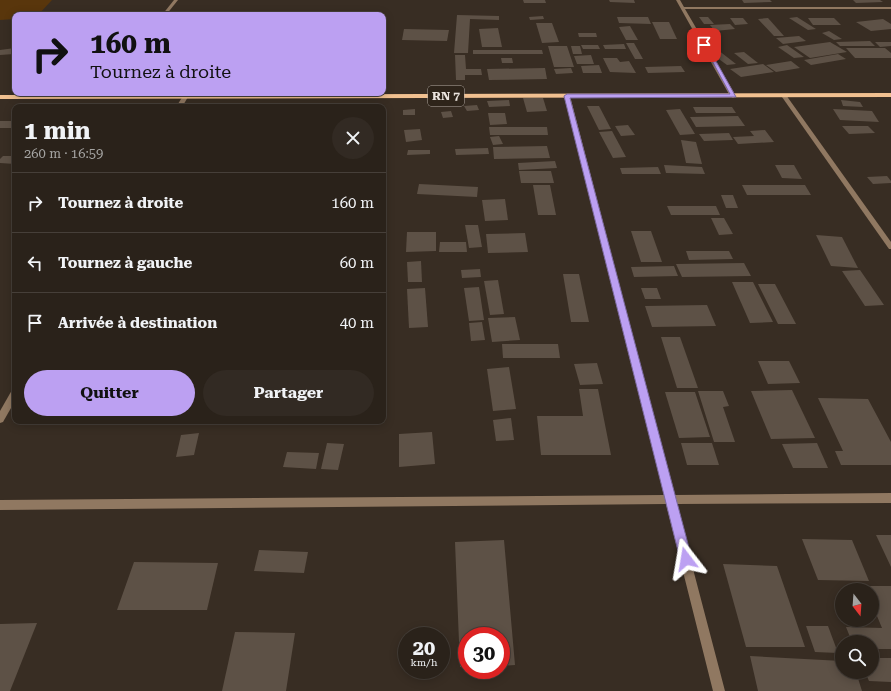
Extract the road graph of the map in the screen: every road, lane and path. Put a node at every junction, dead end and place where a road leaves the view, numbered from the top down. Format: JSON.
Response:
{"nodes":[{"id":1,"x":176,"y":0,"type":"edge"},
{"id":2,"x":678,"y":0,"type":"edge"},
{"id":3,"x":683,"y":8,"type":"junction"},
{"id":4,"x":891,"y":8,"type":"edge"},
{"id":5,"x":166,"y":12,"type":"edge"},
{"id":6,"x":891,"y":95,"type":"edge"},
{"id":7,"x":50,"y":96,"type":"edge"},
{"id":8,"x":142,"y":96,"type":"edge"},
{"id":9,"x":567,"y":96,"type":"junction"},
{"id":10,"x":734,"y":96,"type":"junction"},
{"id":11,"x":784,"y":96,"type":"junction"},
{"id":12,"x":0,"y":97,"type":"edge"},
{"id":13,"x":185,"y":97,"type":"junction"},
{"id":14,"x":181,"y":104,"type":"edge"},
{"id":15,"x":891,"y":247,"type":"edge"},
{"id":16,"x":12,"y":398,"type":"edge"},
{"id":17,"x":0,"y":420,"type":"edge"},
{"id":18,"x":891,"y":498,"type":"edge"},
{"id":19,"x":671,"y":500,"type":"junction"},
{"id":20,"x":0,"y":505,"type":"edge"},
{"id":21,"x":719,"y":691,"type":"edge"}],
"edges":[{"from":1,"to":5,"type":"street"},
{"from":2,"to":3,"type":"street"},
{"from":3,"to":4,"type":"street"},
{"from":3,"to":10,"type":"street"},
{"from":6,"to":11,"type":"main road","number":"RN 7"},
{"from":7,"to":12,"type":"main road","number":"RN 7"},
{"from":8,"to":13,"type":"main road","number":"RN 7"},
{"from":9,"to":10,"type":"main road","number":"RN 7"},
{"from":9,"to":13,"type":"main road","number":"RN 7"},
{"from":9,"to":19,"type":"street"},
{"from":10,"to":11,"type":"main road","number":"RN 7"},
{"from":11,"to":15,"type":"street"},
{"from":13,"to":14,"type":"street"},
{"from":16,"to":17,"type":"street"},
{"from":18,"to":19,"type":"street"},
{"from":19,"to":20,"type":"street"},
{"from":19,"to":21,"type":"street"}]}
